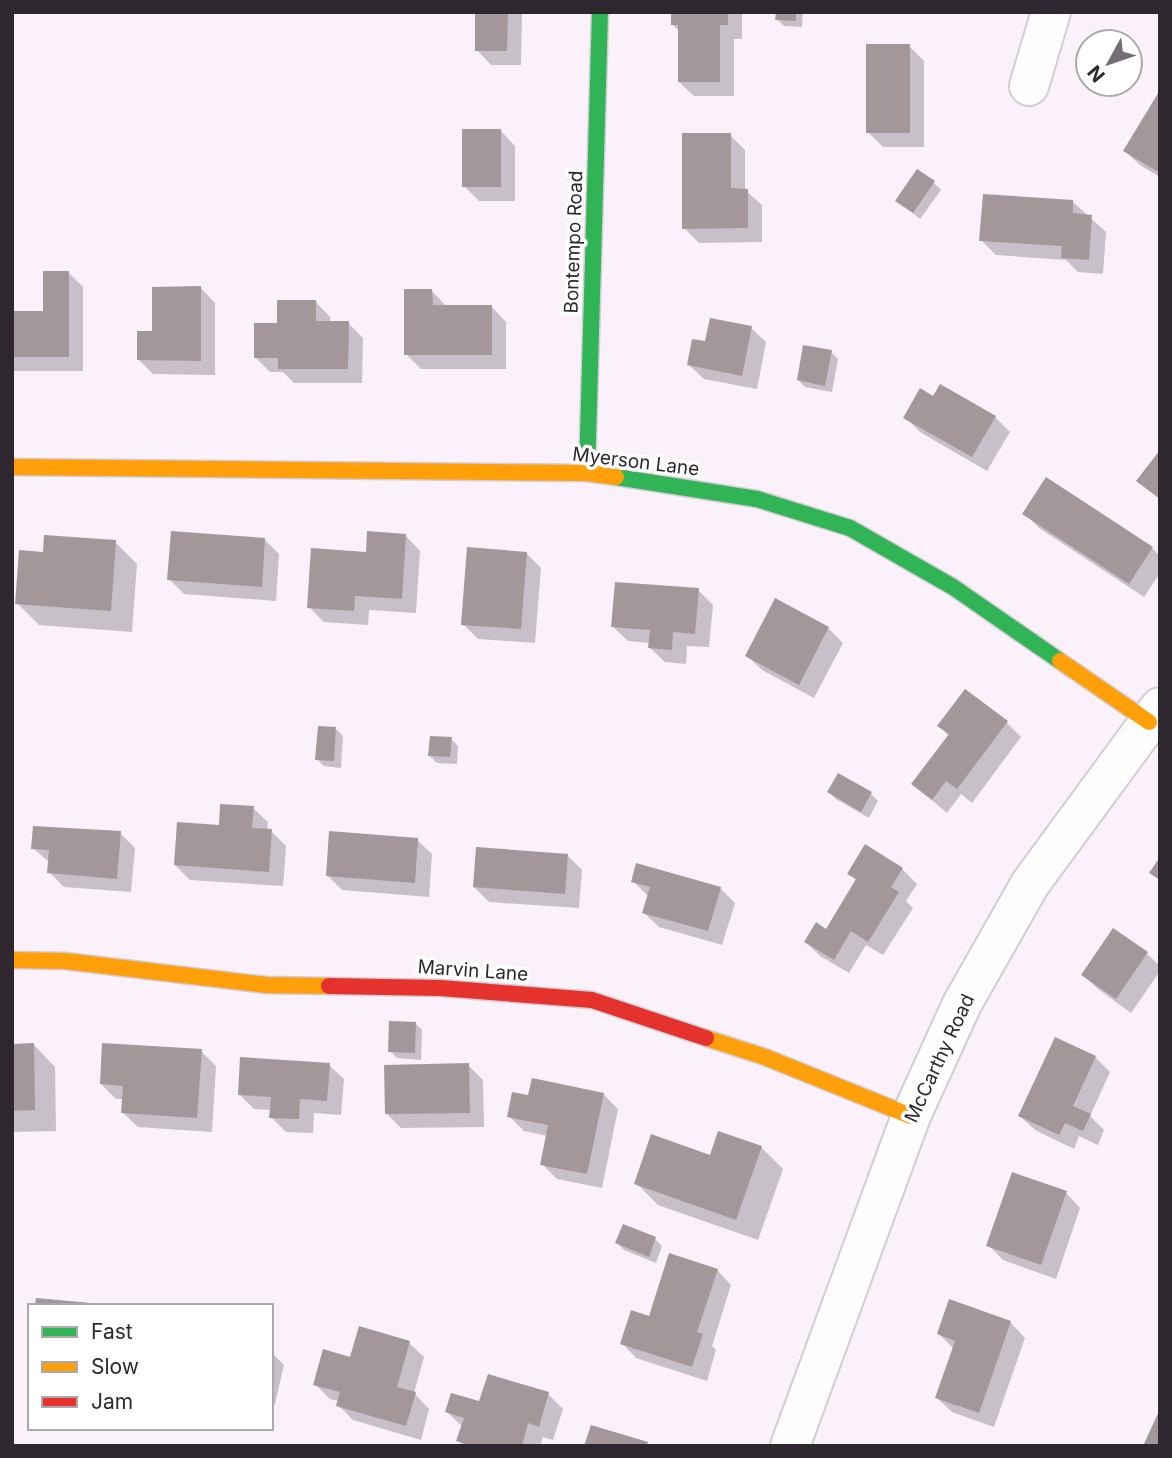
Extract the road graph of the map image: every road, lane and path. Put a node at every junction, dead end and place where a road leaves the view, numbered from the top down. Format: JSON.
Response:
{"nodes":[{"id":1,"x":600,"y":12,"type":"edge"},
{"id":2,"x":1051,"y":12,"type":"edge"},
{"id":3,"x":1029,"y":86,"type":"dead end"},
{"id":4,"x":12,"y":467,"type":"edge"},
{"id":5,"x":587,"y":473,"type":"junction"},
{"id":6,"x":1154,"y":714,"type":"edge"},
{"id":7,"x":12,"y":960,"type":"edge"},
{"id":8,"x":911,"y":1116,"type":"junction"},
{"id":9,"x":790,"y":1446,"type":"edge"}],
"edges":[{"from":1,"to":5,"type":"street","name":"Bontempo Road"},
{"from":2,"to":3,"type":"street"},
{"from":4,"to":5,"type":"street","name":"Myerson Lane"},
{"from":5,"to":6,"type":"street","name":"Myerson Lane"},
{"from":6,"to":8,"type":"street","name":"McCarthy Road"},
{"from":7,"to":8,"type":"street","name":"Marvin Lane"},
{"from":8,"to":9,"type":"street","name":"McCarthy Road"}]}
